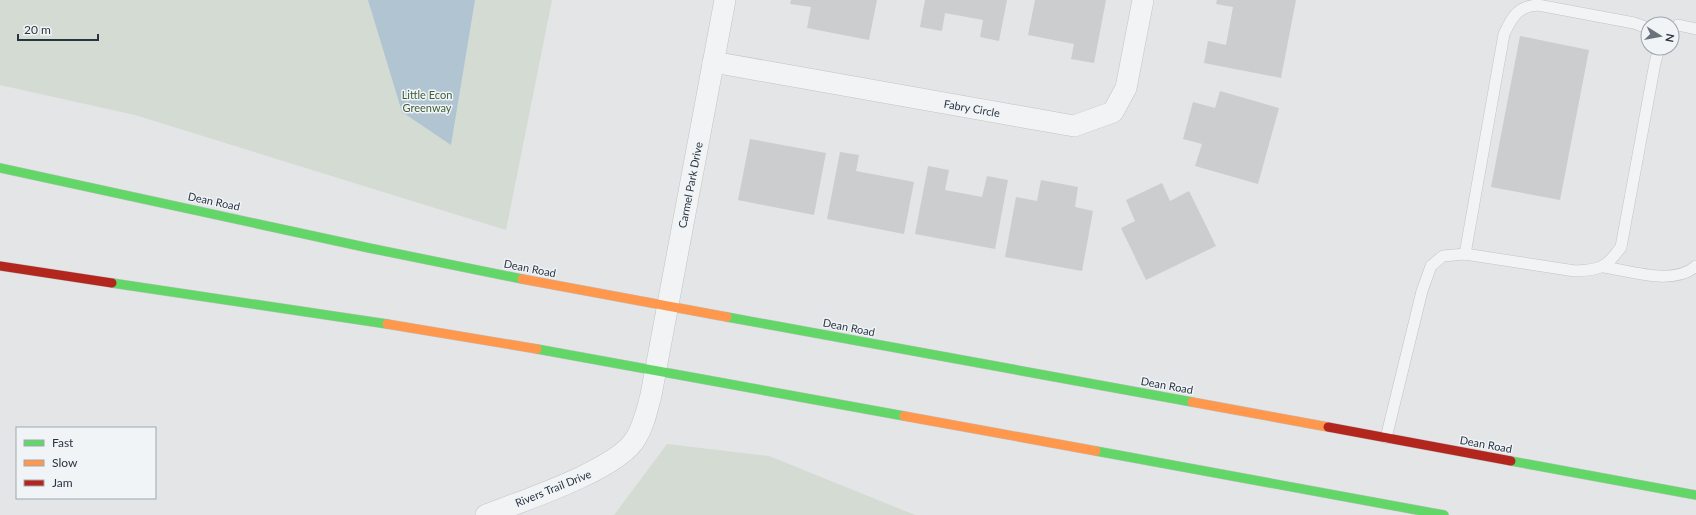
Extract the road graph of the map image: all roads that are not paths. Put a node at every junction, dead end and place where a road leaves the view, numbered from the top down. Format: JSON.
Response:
{"nodes":[{"id":1,"x":725,"y":0,"type":"edge"},
{"id":2,"x":1143,"y":0,"type":"edge"},
{"id":3,"x":1640,"y":25,"type":"edge"},
{"id":4,"x":1680,"y":25,"type":"edge"},
{"id":5,"x":1696,"y":29,"type":"edge"},
{"id":6,"x":1657,"y":56,"type":"edge"},
{"id":7,"x":713,"y":62,"type":"junction"},
{"id":8,"x":0,"y":168,"type":"edge"},
{"id":9,"x":1465,"y":254,"type":"junction"},
{"id":10,"x":0,"y":266,"type":"edge"},
{"id":11,"x":1696,"y":266,"type":"edge"},
{"id":12,"x":1604,"y":267,"type":"junction"},
{"id":13,"x":668,"y":306,"type":"junction"},
{"id":14,"x":655,"y":370,"type":"junction"},
{"id":15,"x":1386,"y":438,"type":"junction"},
{"id":16,"x":1696,"y":495,"type":"edge"},
{"id":17,"x":486,"y":515,"type":"edge"},
{"id":18,"x":1444,"y":515,"type":"edge"}],
"edges":[{"from":1,"to":7,"type":"street","name":"Carmel Park Drive"},
{"from":2,"to":7,"type":"street","name":"Fabry Circle"},
{"from":3,"to":9,"type":"lane"},
{"from":4,"to":5,"type":"lane"},
{"from":6,"to":12,"type":"lane"},
{"from":7,"to":13,"type":"street","name":"Carmel Park Drive"},
{"from":8,"to":13,"type":"main road","name":"Dean Road"},
{"from":9,"to":12,"type":"lane"},
{"from":9,"to":15,"type":"lane"},
{"from":10,"to":14,"type":"main road"},
{"from":11,"to":12,"type":"lane"},
{"from":13,"to":14,"type":"street","name":"Carmel Park Drive"},
{"from":13,"to":15,"type":"main road","name":"Dean Road"},
{"from":14,"to":17,"type":"street","name":"Rivers Trail Drive"},
{"from":14,"to":18,"type":"main road"},
{"from":15,"to":16,"type":"main road","name":"Dean Road"}]}
